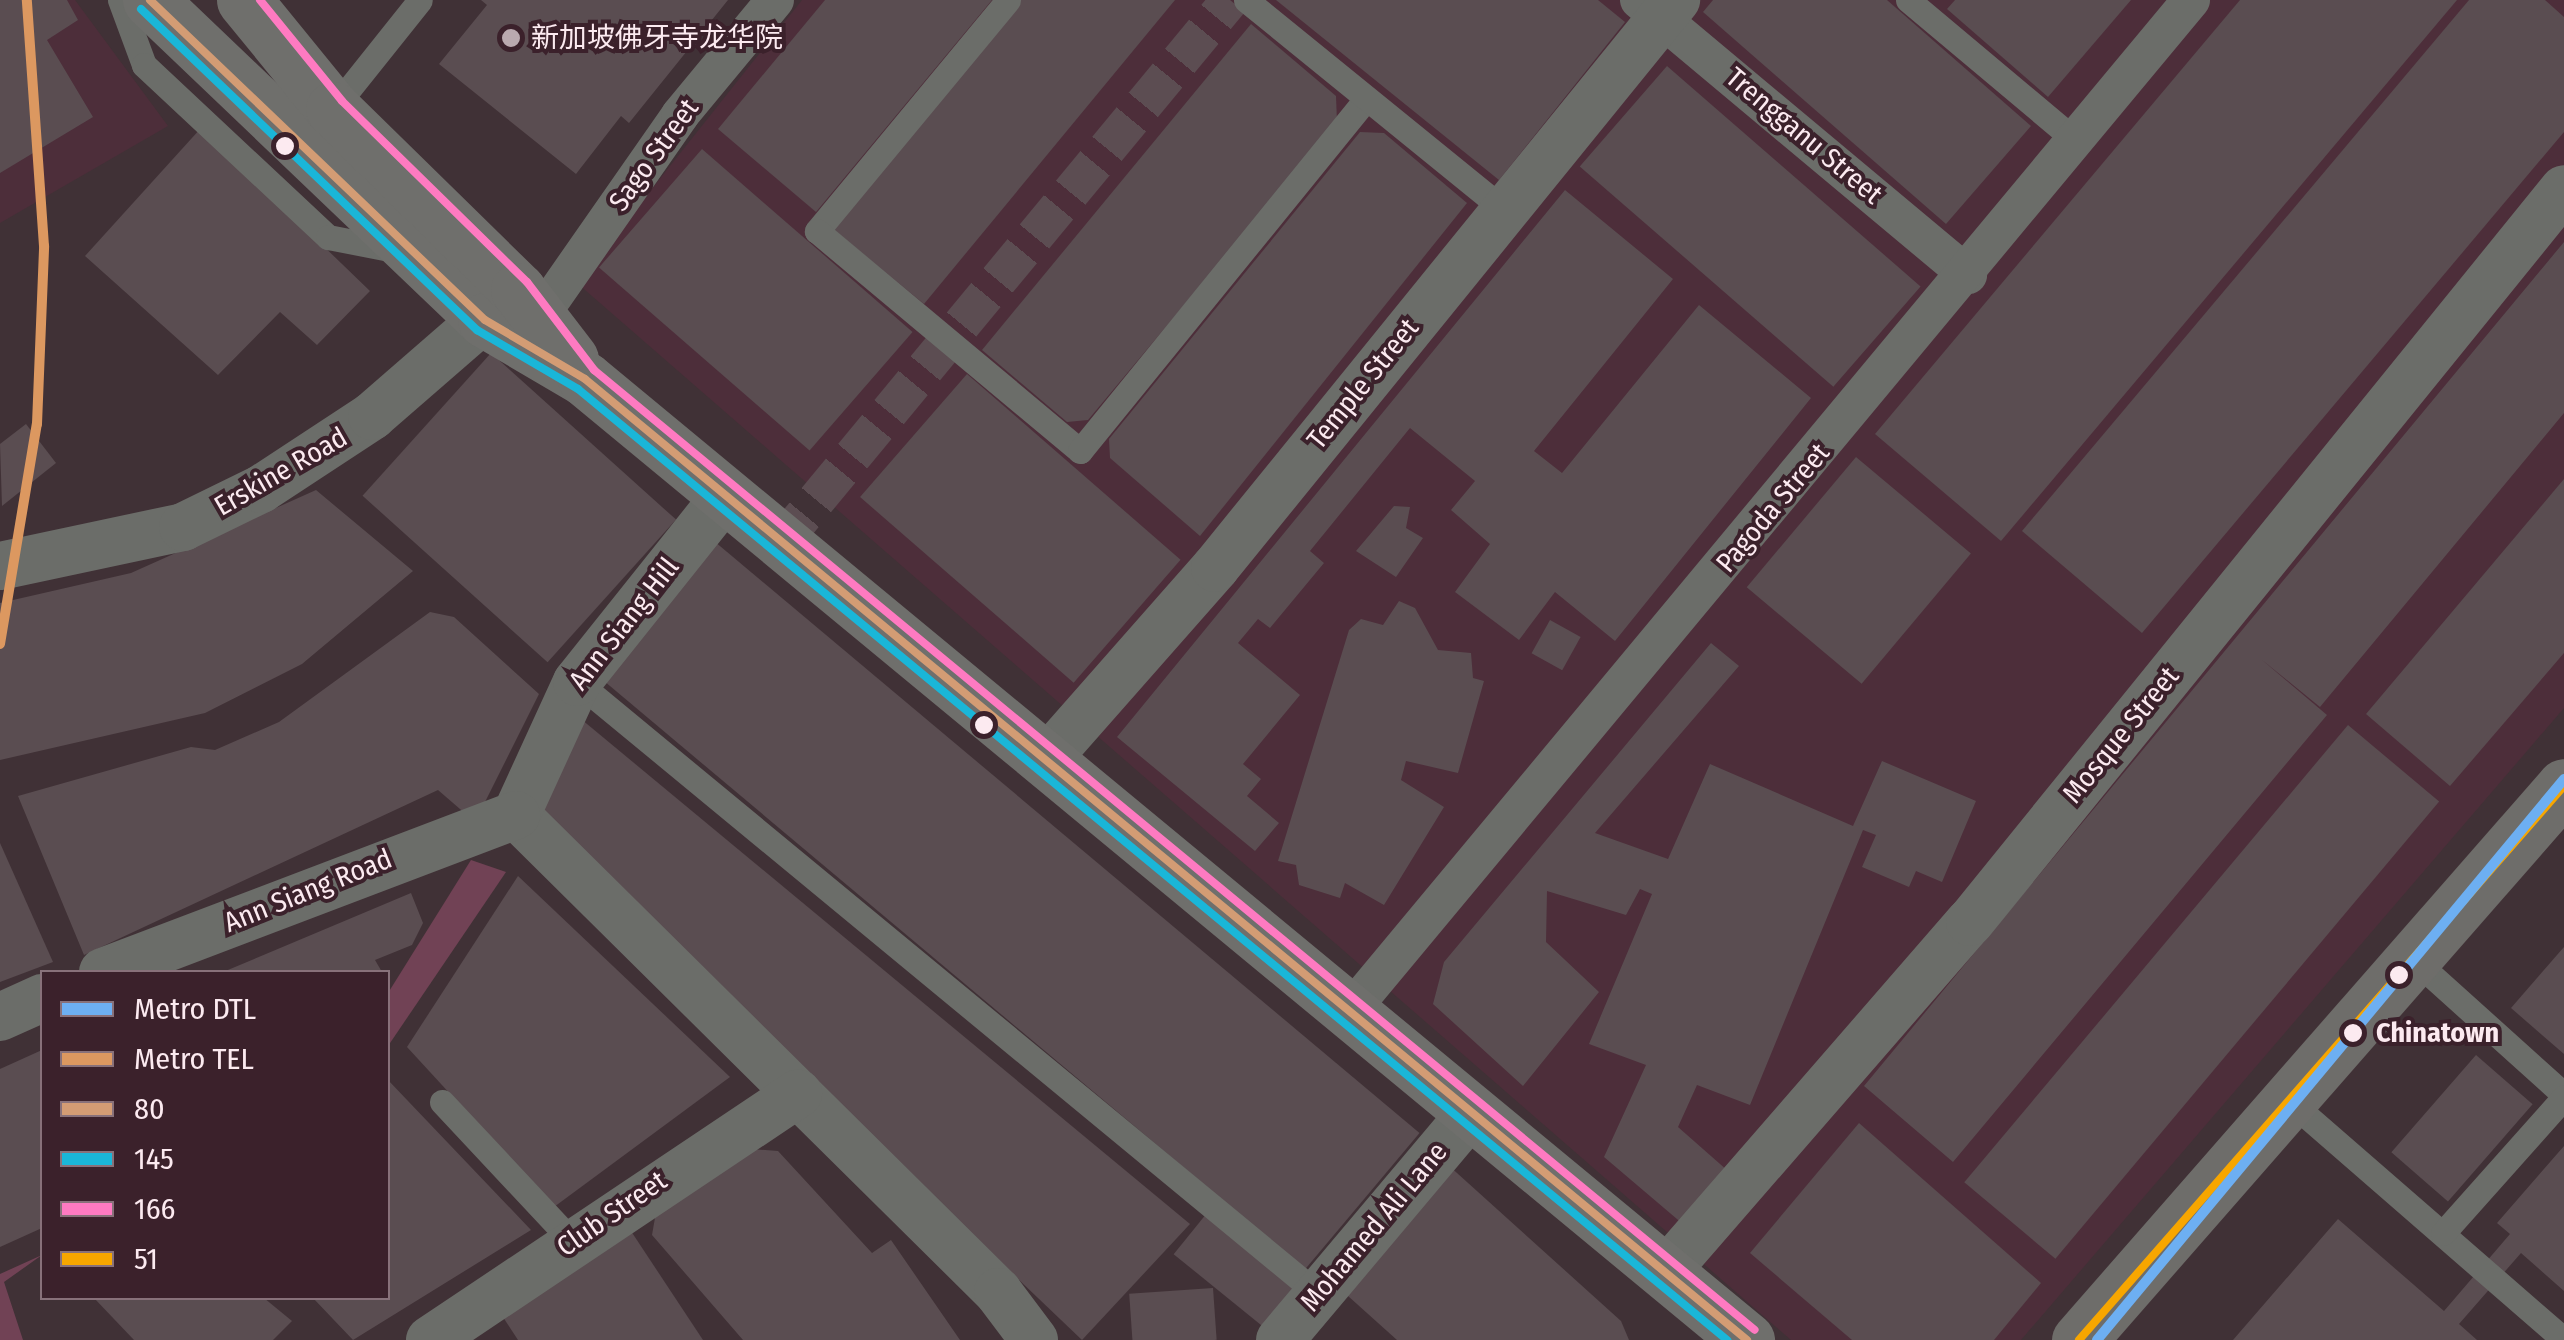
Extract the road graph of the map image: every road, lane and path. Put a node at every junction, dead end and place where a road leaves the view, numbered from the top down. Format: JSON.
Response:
{"nodes":[{"id":1,"x":120,"y":0,"type":"edge"},
{"id":2,"x":150,"y":0,"type":"edge"},
{"id":3,"x":244,"y":0,"type":"edge"},
{"id":4,"x":420,"y":0,"type":"edge"},
{"id":5,"x":775,"y":0,"type":"edge"},
{"id":6,"x":1008,"y":0,"type":"edge"},
{"id":7,"x":1246,"y":0,"type":"edge"},
{"id":8,"x":2192,"y":0,"type":"edge"},
{"id":9,"x":1920,"y":4,"type":"edge"},
{"id":10,"x":1659,"y":6,"type":"edge"},
{"id":11,"x":1366,"y":99,"type":"junction"},
{"id":12,"x":333,"y":109,"type":"junction"},
{"id":13,"x":2075,"y":140,"type":"junction"},
{"id":14,"x":2564,"y":189,"type":"edge"},
{"id":15,"x":1504,"y":210,"type":"junction"},
{"id":16,"x":414,"y":253,"type":"junction"},
{"id":17,"x":1968,"y":275,"type":"junction"},
{"id":18,"x":514,"y":309,"type":"junction"},
{"id":19,"x":724,"y":498,"type":"junction"},
{"id":20,"x":0,"y":566,"type":"edge"},
{"id":21,"x":578,"y":682,"type":"junction"},
{"id":22,"x":1044,"y":762,"type":"junction"},
{"id":23,"x":2564,"y":786,"type":"edge"},
{"id":24,"x":516,"y":815,"type":"junction"},
{"id":25,"x":2411,"y":958,"type":"junction"},
{"id":26,"x":108,"y":970,"type":"edge"},
{"id":27,"x":40,"y":999,"type":"edge"},
{"id":28,"x":1350,"y":1011,"type":"junction"},
{"id":29,"x":0,"y":1017,"type":"edge"},
{"id":30,"x":798,"y":1094,"type":"junction"},
{"id":31,"x":2564,"y":1096,"type":"edge"},
{"id":32,"x":2288,"y":1099,"type":"junction"},
{"id":33,"x":442,"y":1102,"type":"dead end"},
{"id":34,"x":1470,"y":1114,"type":"junction"},
{"id":35,"x":2444,"y":1233,"type":"junction"},
{"id":36,"x":572,"y":1241,"type":"junction"},
{"id":37,"x":1668,"y":1270,"type":"junction"},
{"id":38,"x":1318,"y":1294,"type":"junction"},
{"id":39,"x":430,"y":1340,"type":"edge"},
{"id":40,"x":1034,"y":1340,"type":"edge"},
{"id":41,"x":1280,"y":1340,"type":"edge"},
{"id":42,"x":1747,"y":1340,"type":"edge"},
{"id":43,"x":2079,"y":1340,"type":"edge"},
{"id":44,"x":2564,"y":1340,"type":"edge"}],
"edges":[{"from":1,"to":16,"type":"lane"},
{"from":2,"to":16,"type":"main road"},
{"from":3,"to":12,"type":"main road"},
{"from":4,"to":12,"type":"lane"},
{"from":5,"to":18,"type":"street","name":"Sago Street"},
{"from":6,"to":11,"type":"lane"},
{"from":7,"to":11,"type":"lane"},
{"from":8,"to":13,"type":"street","name":"Pagoda Street"},
{"from":9,"to":13,"type":"lane"},
{"from":10,"to":15,"type":"street","name":"Temple Street"},
{"from":10,"to":17,"type":"street","name":"Trengganu Street"},
{"from":11,"to":15,"type":"lane"},
{"from":12,"to":18,"type":"main road"},
{"from":13,"to":17,"type":"street","name":"Pagoda Street"},
{"from":14,"to":37,"type":"street","name":"Mosque Street"},
{"from":15,"to":22,"type":"street","name":"Temple Street"},
{"from":16,"to":18,"type":"main road"},
{"from":17,"to":28,"type":"street","name":"Pagoda Street"},
{"from":18,"to":19,"type":"main road"},
{"from":18,"to":20,"type":"street","name":"Erskine Road"},
{"from":19,"to":21,"type":"street","name":"Ann Siang Hill"},
{"from":19,"to":22,"type":"main road"},
{"from":21,"to":24,"type":"street","name":"Ann Siang Hill"},
{"from":21,"to":38,"type":"lane"},
{"from":22,"to":28,"type":"main road"},
{"from":23,"to":25,"type":"main road"},
{"from":24,"to":26,"type":"street","name":"Ann Siang Road"},
{"from":24,"to":30,"type":"street"},
{"from":25,"to":31,"type":"lane"},
{"from":25,"to":32,"type":"main road"},
{"from":27,"to":29,"type":"street"},
{"from":28,"to":34,"type":"main road"},
{"from":30,"to":36,"type":"street","name":"Club Street"},
{"from":30,"to":40,"type":"street"},
{"from":31,"to":35,"type":"lane"},
{"from":32,"to":35,"type":"lane"},
{"from":32,"to":43,"type":"main road"},
{"from":33,"to":36,"type":"lane"},
{"from":34,"to":37,"type":"main road"},
{"from":34,"to":38,"type":"street","name":"Mohamed Ali Lane"},
{"from":35,"to":44,"type":"lane"},
{"from":36,"to":39,"type":"street","name":"Club Street"},
{"from":37,"to":42,"type":"main road"},
{"from":38,"to":41,"type":"street","name":"Mohamed Ali Lane"}]}
